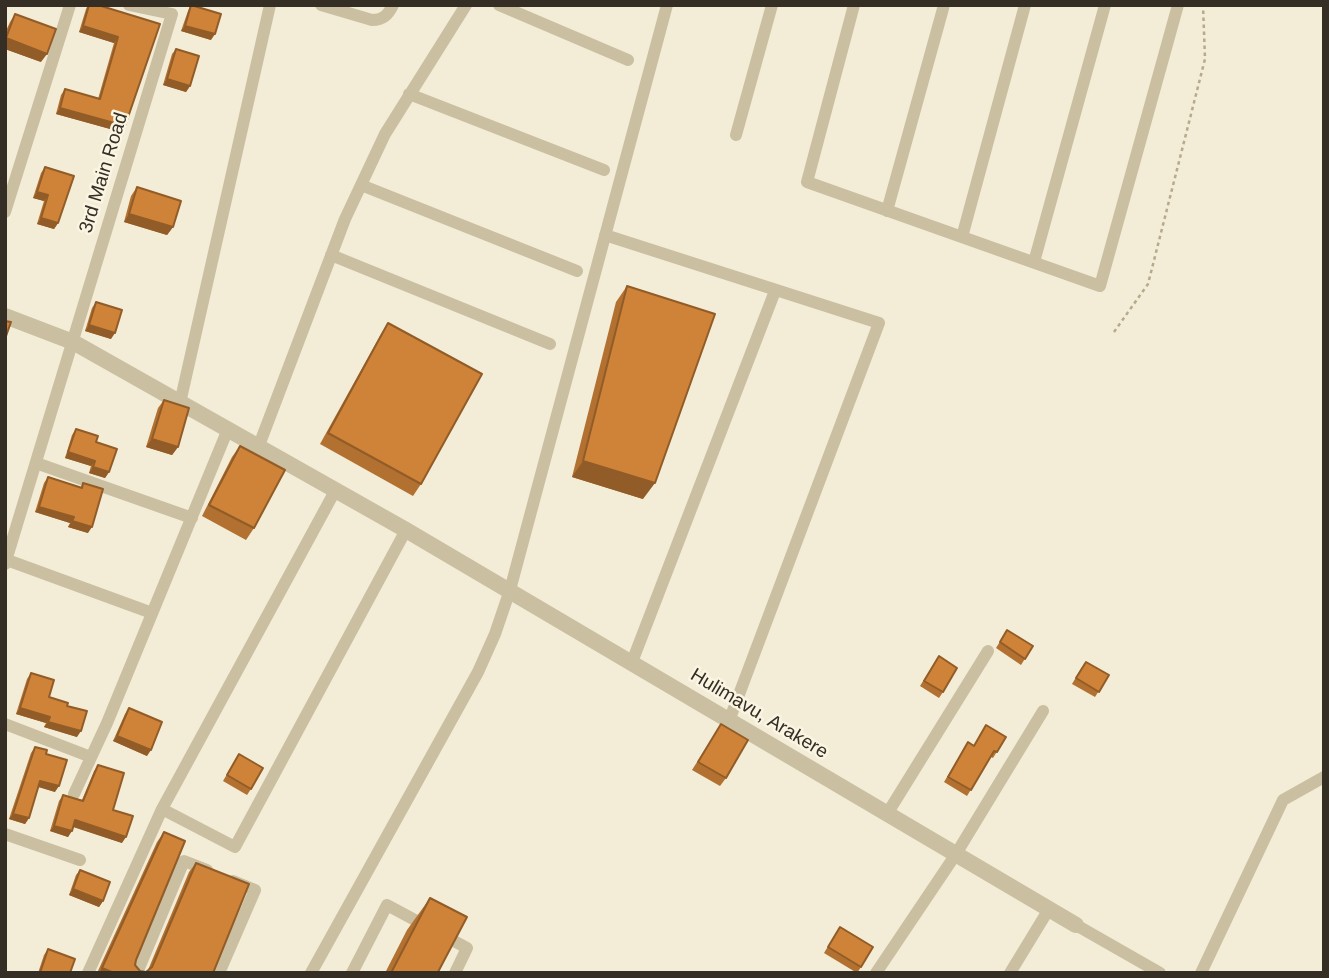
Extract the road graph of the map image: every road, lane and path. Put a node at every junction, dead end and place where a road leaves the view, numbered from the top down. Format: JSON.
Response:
{"nodes":[{"id":1,"x":70,"y":5,"type":"edge"},
{"id":2,"x":129,"y":5,"type":"edge"},
{"id":3,"x":271,"y":5,"type":"edge"},
{"id":4,"x":321,"y":5,"type":"edge"},
{"id":5,"x":393,"y":5,"type":"edge"},
{"id":6,"x":466,"y":5,"type":"edge"},
{"id":7,"x":499,"y":5,"type":"edge"},
{"id":8,"x":667,"y":5,"type":"edge"},
{"id":9,"x":772,"y":5,"type":"edge"},
{"id":10,"x":854,"y":5,"type":"edge"},
{"id":11,"x":944,"y":5,"type":"edge"},
{"id":12,"x":1025,"y":5,"type":"edge"},
{"id":13,"x":1104,"y":5,"type":"edge"},
{"id":14,"x":1178,"y":5,"type":"edge"},
{"id":15,"x":1203,"y":5,"type":"edge"},
{"id":16,"x":628,"y":60,"type":"dead end"},
{"id":17,"x":409,"y":94,"type":"junction"},
{"id":18,"x":736,"y":135,"type":"dead end"},
{"id":19,"x":604,"y":170,"type":"dead end"},
{"id":20,"x":362,"y":184,"type":"junction"},
{"id":21,"x":887,"y":211,"type":"junction"},
{"id":22,"x":5,"y":212,"type":"edge"},
{"id":23,"x":605,"y":235,"type":"junction"},
{"id":24,"x":962,"y":237,"type":"junction"},
{"id":25,"x":331,"y":254,"type":"junction"},
{"id":26,"x":1034,"y":262,"type":"junction"},
{"id":27,"x":577,"y":271,"type":"dead end"},
{"id":28,"x":775,"y":291,"type":"junction"},
{"id":29,"x":5,"y":316,"type":"edge"},
{"id":30,"x":1114,"y":332,"type":"dead end"},
{"id":31,"x":73,"y":342,"type":"junction"},
{"id":32,"x":550,"y":344,"type":"dead end"},
{"id":33,"x":180,"y":402,"type":"junction"},
{"id":34,"x":228,"y":429,"type":"junction"},
{"id":35,"x":258,"y":448,"type":"junction"},
{"id":36,"x":36,"y":463,"type":"junction"},
{"id":37,"x":335,"y":491,"type":"junction"},
{"id":38,"x":192,"y":518,"type":"junction"},
{"id":39,"x":406,"y":530,"type":"junction"},
{"id":40,"x":6,"y":562,"type":"edge"},
{"id":41,"x":510,"y":590,"type":"junction"},
{"id":42,"x":152,"y":614,"type":"junction"},
{"id":43,"x":988,"y":651,"type":"dead end"},
{"id":44,"x":632,"y":662,"type":"junction"},
{"id":45,"x":1043,"y":711,"type":"dead end"},
{"id":46,"x":729,"y":722,"type":"junction"},
{"id":47,"x":5,"y":724,"type":"edge"},
{"id":48,"x":91,"y":757,"type":"junction"},
{"id":49,"x":1324,"y":777,"type":"edge"},
{"id":50,"x":75,"y":794,"type":"dead end"},
{"id":51,"x":162,"y":809,"type":"junction"},
{"id":52,"x":887,"y":814,"type":"junction"},
{"id":53,"x":5,"y":834,"type":"edge"},
{"id":54,"x":956,"y":854,"type":"junction"},
{"id":55,"x":80,"y":860,"type":"dead end"},
{"id":56,"x":1049,"y":909,"type":"junction"},
{"id":57,"x":1076,"y":925,"type":"joint"},
{"id":58,"x":88,"y":973,"type":"edge"},
{"id":59,"x":137,"y":973,"type":"edge"},
{"id":60,"x":219,"y":973,"type":"edge"},
{"id":61,"x":311,"y":973,"type":"edge"},
{"id":62,"x":352,"y":973,"type":"edge"},
{"id":63,"x":455,"y":973,"type":"edge"},
{"id":64,"x":876,"y":973,"type":"edge"},
{"id":65,"x":1010,"y":973,"type":"edge"},
{"id":66,"x":1160,"y":973,"type":"edge"},
{"id":67,"x":1201,"y":973,"type":"edge"}],
"edges":[{"from":1,"to":22,"type":"street"},
{"from":2,"to":31,"type":"street","name":"3rd Main Road"},
{"from":3,"to":33,"type":"street"},
{"from":4,"to":5,"type":"street"},
{"from":6,"to":17,"type":"street"},
{"from":7,"to":16,"type":"street"},
{"from":8,"to":23,"type":"street"},
{"from":9,"to":18,"type":"street"},
{"from":10,"to":21,"type":"street"},
{"from":11,"to":21,"type":"street"},
{"from":12,"to":24,"type":"street"},
{"from":13,"to":26,"type":"street"},
{"from":14,"to":26,"type":"street"},
{"from":15,"to":30,"type":"path"},
{"from":17,"to":19,"type":"street"},
{"from":17,"to":20,"type":"street"},
{"from":20,"to":25,"type":"street"},
{"from":20,"to":27,"type":"street"},
{"from":21,"to":24,"type":"street"},
{"from":23,"to":28,"type":"street"},
{"from":23,"to":41,"type":"street"},
{"from":24,"to":26,"type":"street"},
{"from":25,"to":32,"type":"street"},
{"from":25,"to":35,"type":"street"},
{"from":28,"to":44,"type":"street"},
{"from":28,"to":46,"type":"street"},
{"from":29,"to":31,"type":"street","name":"Hulimavu, Arakere"},
{"from":31,"to":33,"type":"street","name":"Hulimavu, Arakere"},
{"from":31,"to":36,"type":"street","name":"3rd Main Road"},
{"from":33,"to":34,"type":"street","name":"Hulimavu, Arakere"},
{"from":34,"to":35,"type":"street","name":"Hulimavu, Arakere"},
{"from":34,"to":38,"type":"street"},
{"from":35,"to":37,"type":"street","name":"Hulimavu, Arakere"},
{"from":36,"to":38,"type":"street"},
{"from":36,"to":40,"type":"street","name":"3rd Main Road"},
{"from":37,"to":39,"type":"street","name":"Hulimavu, Arakere"},
{"from":37,"to":51,"type":"street"},
{"from":38,"to":42,"type":"street"},
{"from":39,"to":41,"type":"street","name":"Hulimavu, Arakere"},
{"from":39,"to":51,"type":"street"},
{"from":40,"to":42,"type":"street"},
{"from":41,"to":44,"type":"street","name":"Hulimavu, Arakere"},
{"from":41,"to":61,"type":"street"},
{"from":42,"to":48,"type":"street"},
{"from":43,"to":52,"type":"street"},
{"from":44,"to":46,"type":"street","name":"Hulimavu, Arakere"},
{"from":45,"to":54,"type":"street"},
{"from":46,"to":52,"type":"street","name":"Hulimavu, Arakere"},
{"from":47,"to":48,"type":"street"},
{"from":48,"to":50,"type":"street"},
{"from":49,"to":67,"type":"street"},
{"from":51,"to":58,"type":"street"},
{"from":52,"to":54,"type":"street","name":"Hulimavu, Arakere"},
{"from":53,"to":55,"type":"street"},
{"from":54,"to":56,"type":"street","name":"Hulimavu, Arakere"},
{"from":54,"to":64,"type":"street"},
{"from":56,"to":57,"type":"street","name":"Hulimavu, Arakere"},
{"from":56,"to":65,"type":"street"},
{"from":57,"to":66,"type":"street","name":"Hulimavu, Arakere"},
{"from":59,"to":60,"type":"street"},
{"from":62,"to":63,"type":"street"}]}
